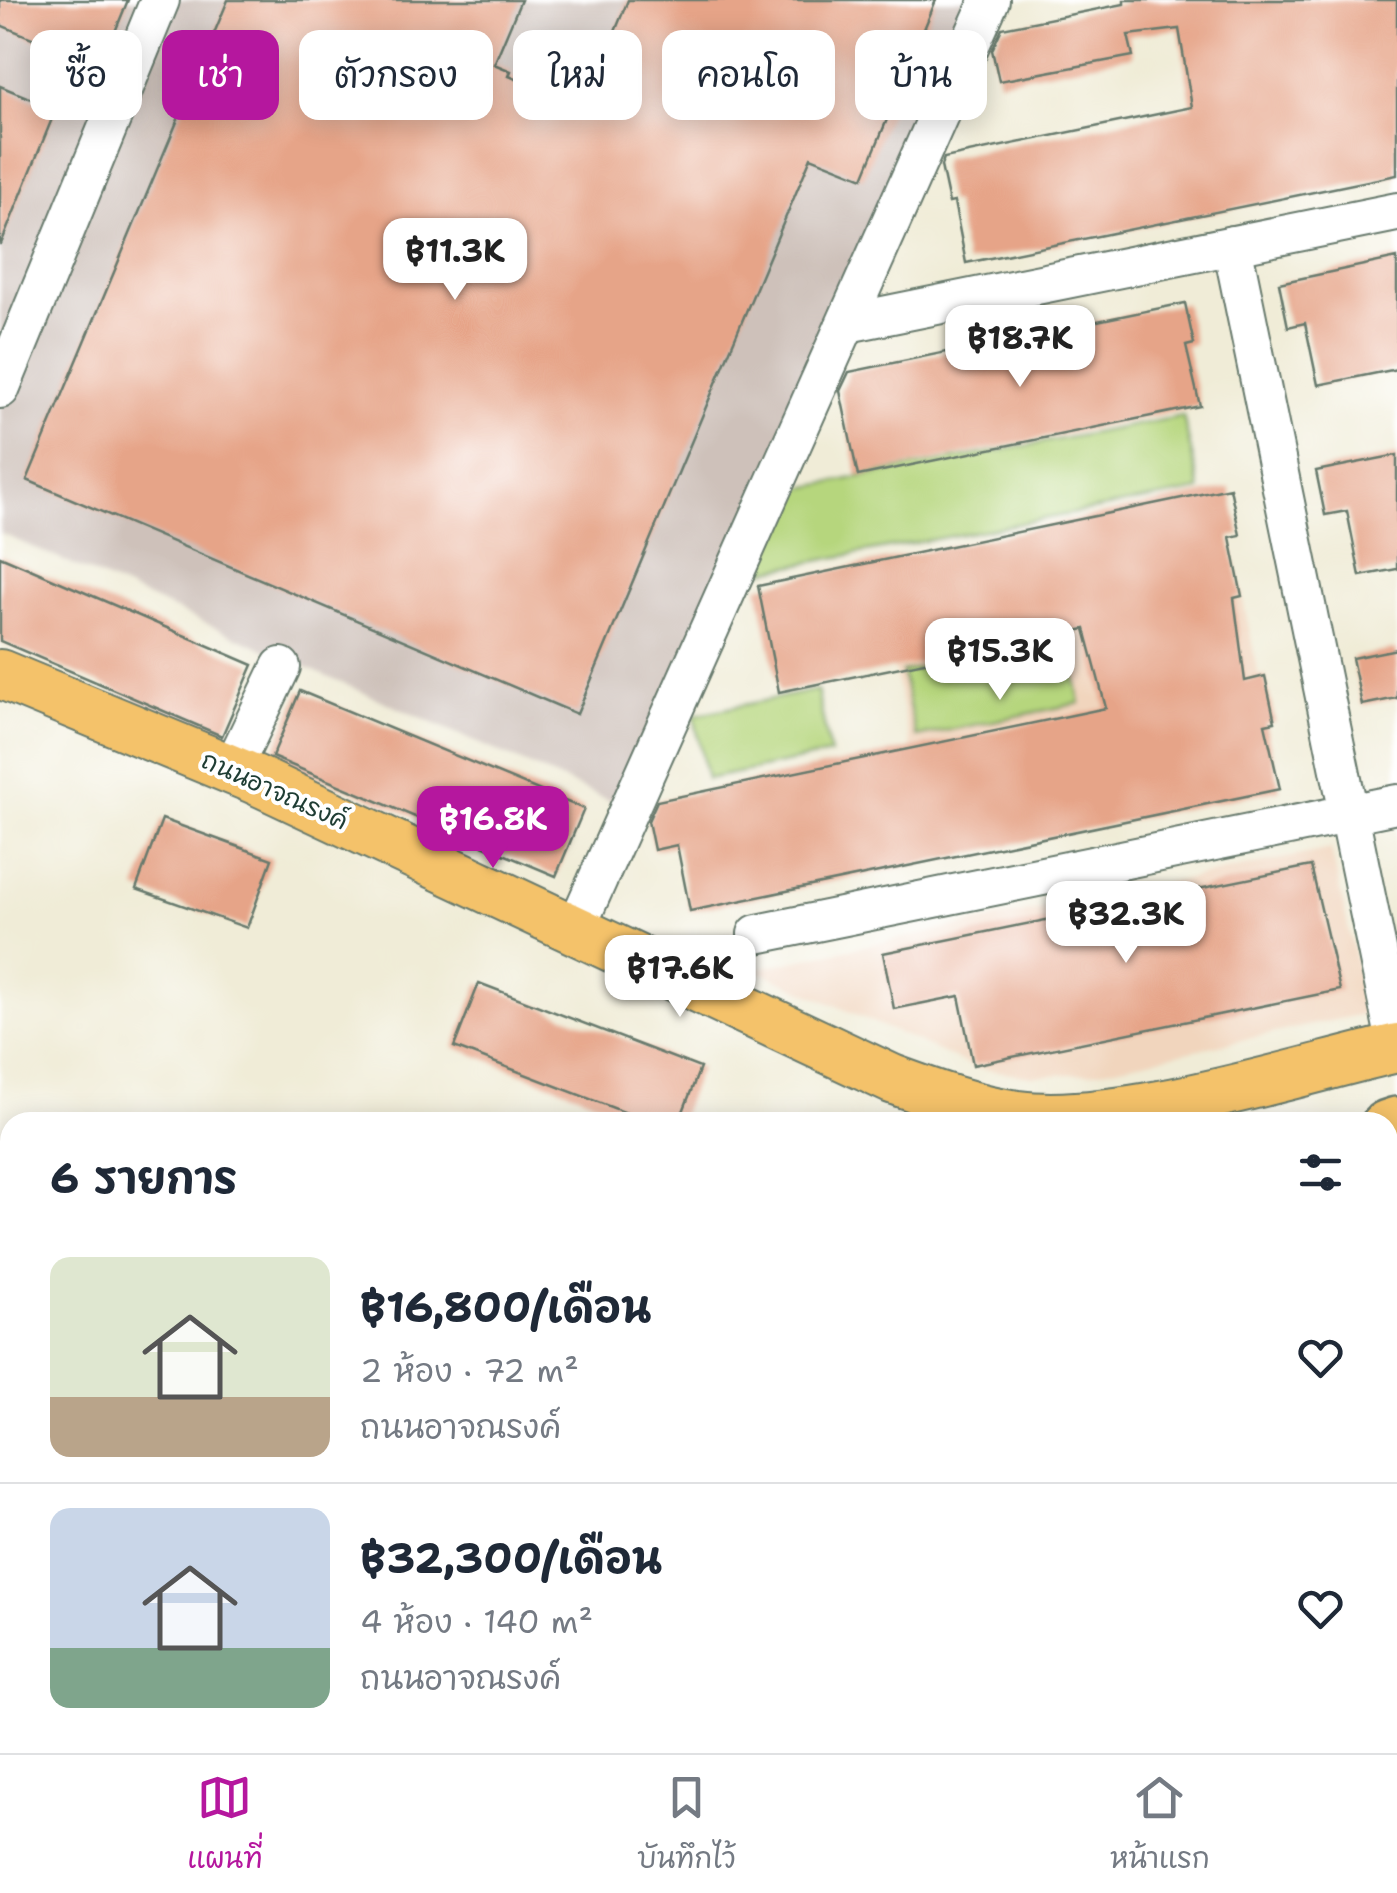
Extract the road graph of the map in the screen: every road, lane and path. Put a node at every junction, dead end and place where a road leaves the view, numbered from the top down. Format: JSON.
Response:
{"nodes":[{"id":1,"x":160,"y":0,"type":"edge"},
{"id":2,"x":990,"y":0,"type":"edge"},
{"id":3,"x":1397,"y":212,"type":"edge"},
{"id":4,"x":1232,"y":245,"type":"junction"},
{"id":5,"x":848,"y":323,"type":"junction"},
{"id":6,"x":0,"y":389,"type":"edge"},
{"id":7,"x":281,"y":667,"type":"dead end"},
{"id":8,"x":0,"y":674,"type":"edge"},
{"id":9,"x":0,"y":701,"type":"edge"},
{"id":10,"x":232,"y":769,"type":"junction"},
{"id":11,"x":1397,"y":804,"type":"edge"},
{"id":12,"x":1349,"y":814,"type":"junction"},
{"id":13,"x":576,"y":928,"type":"junction"},
{"id":14,"x":756,"y":934,"type":"dead end"},
{"id":15,"x":1397,"y":1048,"type":"edge"},
{"id":16,"x":1397,"y":1074,"type":"edge"},
{"id":17,"x":933,"y":1112,"type":"edge"},
{"id":18,"x":994,"y":1112,"type":"edge"},
{"id":19,"x":1096,"y":1112,"type":"edge"},
{"id":20,"x":1224,"y":1112,"type":"edge"}],
"edges":[{"from":1,"to":6,"type":"street"},
{"from":2,"to":5,"type":"street"},
{"from":3,"to":4,"type":"street"},
{"from":4,"to":5,"type":"street"},
{"from":4,"to":12,"type":"street"},
{"from":5,"to":13,"type":"street"},
{"from":7,"to":10,"type":"street"},
{"from":8,"to":10,"type":"main road","name":"ถนนอาจณรงค์"},
{"from":9,"to":17,"type":"main road","name":"ถนนอาจณรงค์"},
{"from":10,"to":13,"type":"main road","name":"ถนนอาจณรงค์"},
{"from":11,"to":12,"type":"street"},
{"from":12,"to":14,"type":"street"},
{"from":12,"to":15,"type":"street"},
{"from":13,"to":18,"type":"main road","name":"ถนนอาจณรงค์"},
{"from":15,"to":19,"type":"main road","name":"ถนนอาจณรงค์"},
{"from":16,"to":20,"type":"main road"}]}
